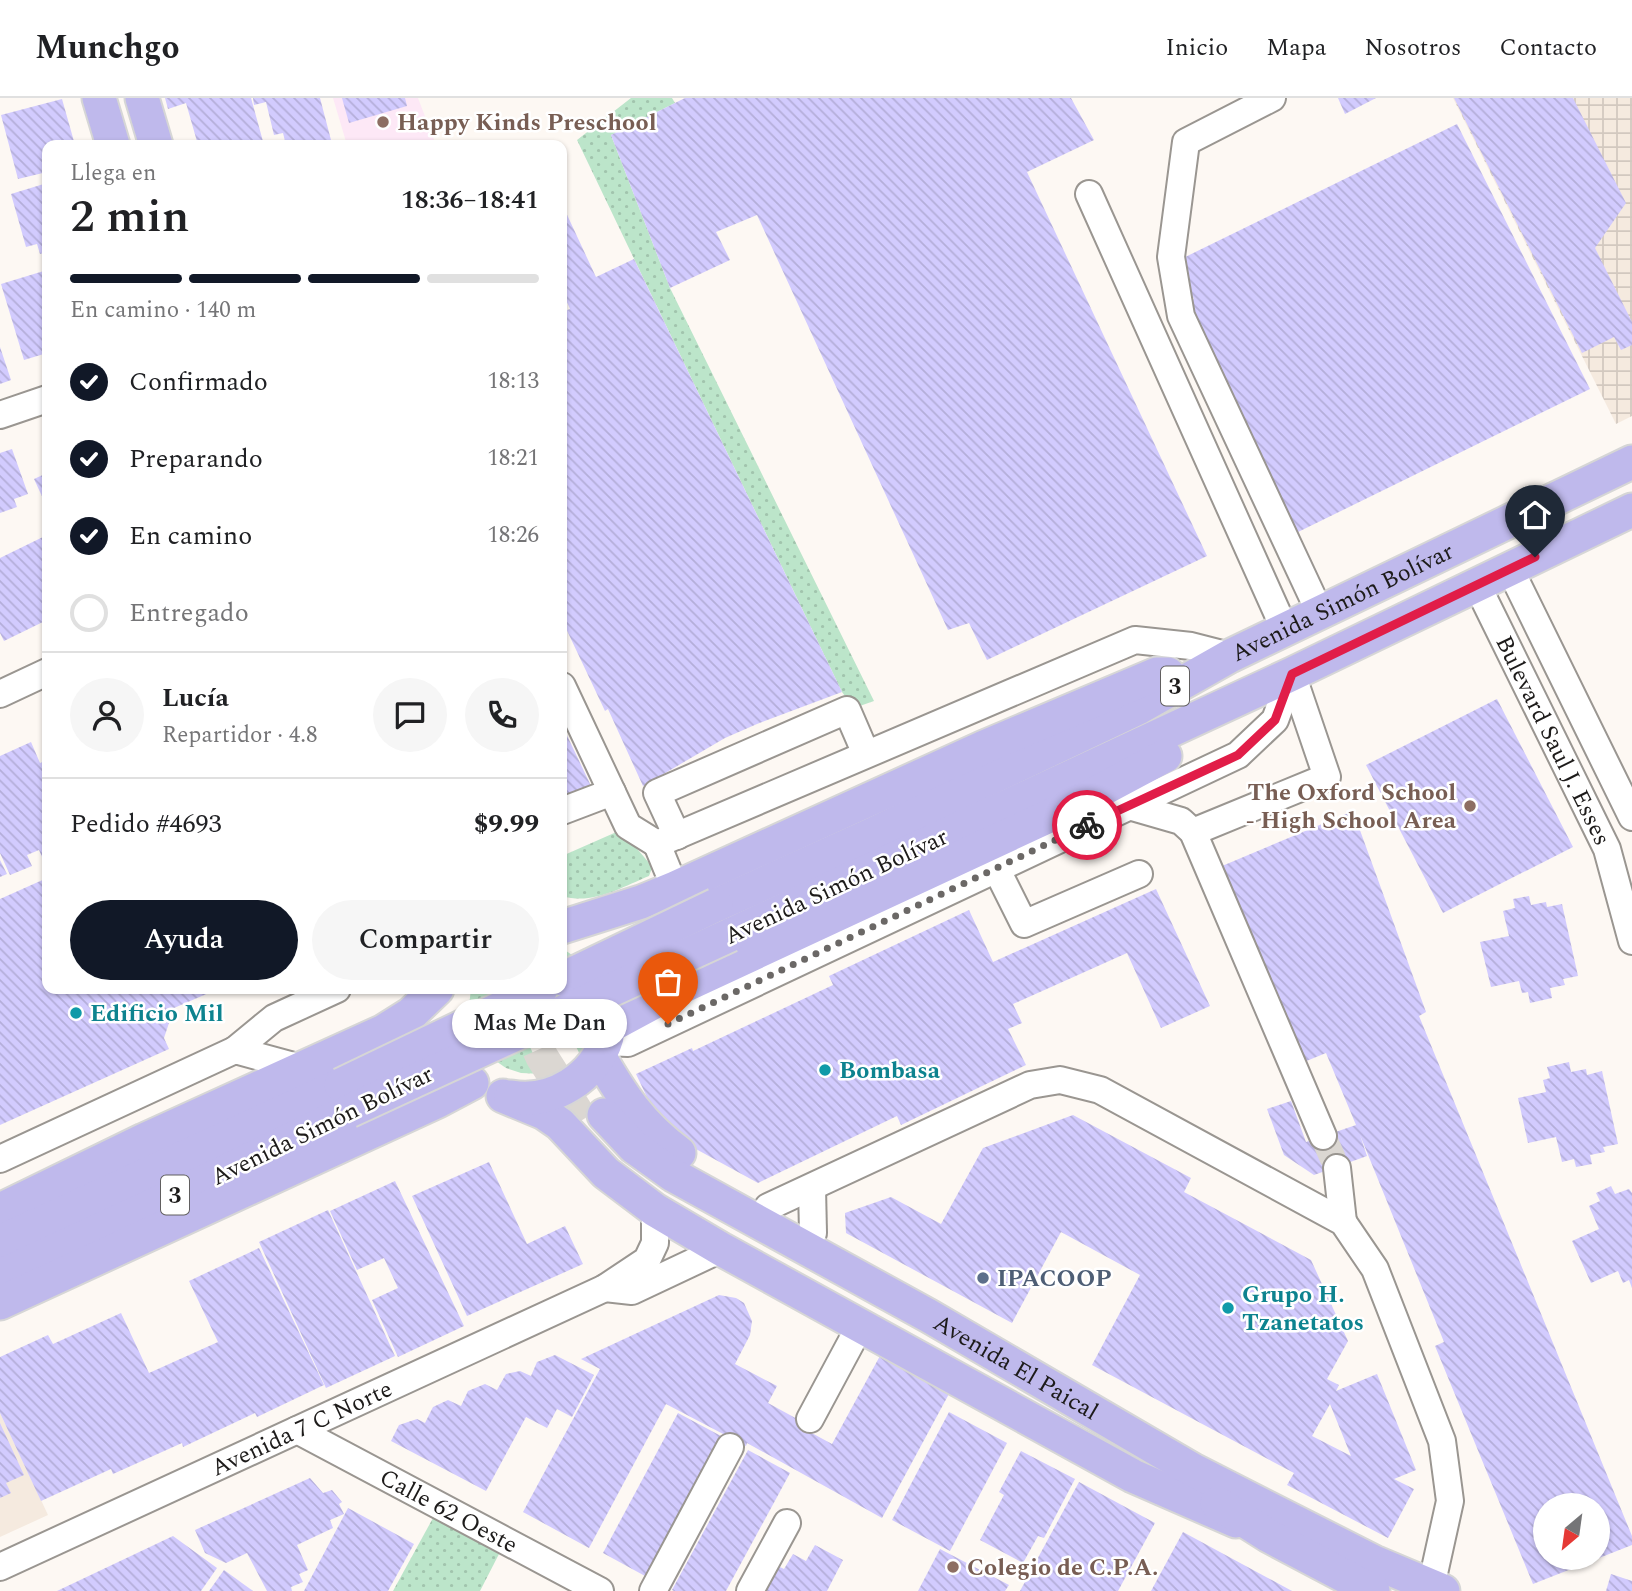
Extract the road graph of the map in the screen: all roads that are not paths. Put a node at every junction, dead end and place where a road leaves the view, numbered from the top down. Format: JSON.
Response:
{"nodes":[{"id":1,"x":99,"y":98,"type":"edge"},
{"id":2,"x":142,"y":98,"type":"edge"},
{"id":3,"x":1272,"y":98,"type":"edge"},
{"id":4,"x":112,"y":140,"type":"edge"},
{"id":5,"x":155,"y":140,"type":"edge"},
{"id":6,"x":1089,"y":194,"type":"dead end"},
{"id":7,"x":42,"y":401,"type":"edge"},
{"id":8,"x":0,"y":415,"type":"edge"},
{"id":9,"x":1632,"y":462,"type":"edge"},
{"id":10,"x":1632,"y":510,"type":"edge"},
{"id":11,"x":1510,"y":569,"type":"junction"},
{"id":12,"x":1477,"y":585,"type":"junction"},
{"id":13,"x":1320,"y":613,"type":"junction"},
{"id":14,"x":1285,"y":630,"type":"junction"},
{"id":15,"x":1230,"y":656,"type":"junction"},
{"id":16,"x":42,"y":674,"type":"edge"},
{"id":17,"x":1292,"y":674,"type":"junction"},
{"id":18,"x":0,"y":694,"type":"edge"},
{"id":19,"x":567,"y":697,"type":"edge"},
{"id":20,"x":866,"y":754,"type":"junction"},
{"id":21,"x":612,"y":792,"type":"junction"},
{"id":22,"x":1129,"y":806,"type":"junction"},
{"id":23,"x":567,"y":809,"type":"edge"},
{"id":24,"x":1632,"y":817,"type":"edge"},
{"id":25,"x":1193,"y":832,"type":"junction"},
{"id":26,"x":667,"y":840,"type":"junction"},
{"id":27,"x":1620,"y":846,"type":"edge"},
{"id":28,"x":996,"y":868,"type":"junction"},
{"id":29,"x":1139,"y":874,"type":"dead end"},
{"id":30,"x":696,"y":891,"type":"junction"},
{"id":31,"x":567,"y":928,"type":"edge"},
{"id":32,"x":567,"y":934,"type":"edge"},
{"id":33,"x":1632,"y":941,"type":"edge"},
{"id":34,"x":736,"y":947,"type":"junction"},
{"id":35,"x":567,"y":976,"type":"edge"},
{"id":36,"x":326,"y":994,"type":"edge"},
{"id":37,"x":432,"y":994,"type":"edge"},
{"id":38,"x":437,"y":994,"type":"edge"},
{"id":39,"x":531,"y":994,"type":"edge"},
{"id":40,"x":605,"y":1041,"type":"junction"},
{"id":41,"x":235,"y":1050,"type":"junction"},
{"id":42,"x":472,"y":1083,"type":"junction"},
{"id":43,"x":337,"y":1091,"type":"junction"},
{"id":44,"x":503,"y":1096,"type":"junction"},
{"id":45,"x":1323,"y":1136,"type":"tunnel mouth"},
{"id":46,"x":0,"y":1159,"type":"edge"},
{"id":47,"x":1337,"y":1168,"type":"tunnel mouth"},
{"id":48,"x":812,"y":1188,"type":"junction"},
{"id":49,"x":768,"y":1207,"type":"junction"},
{"id":50,"x":0,"y":1210,"type":"edge"},
{"id":51,"x":655,"y":1210,"type":"junction"},
{"id":52,"x":1343,"y":1222,"type":"junction"},
{"id":53,"x":813,"y":1233,"type":"junction"},
{"id":54,"x":0,"y":1242,"type":"edge"},
{"id":55,"x":721,"y":1249,"type":"junction"},
{"id":56,"x":0,"y":1276,"type":"edge"},
{"id":57,"x":605,"y":1288,"type":"junction"},
{"id":58,"x":0,"y":1303,"type":"edge"},
{"id":59,"x":861,"y":1324,"type":"junction"},
{"id":60,"x":810,"y":1419,"type":"dead end"},
{"id":61,"x":297,"y":1430,"type":"junction"},
{"id":62,"x":730,"y":1447,"type":"dead end"},
{"id":63,"x":1243,"y":1494,"type":"junction"},
{"id":64,"x":787,"y":1523,"type":"dead end"},
{"id":65,"x":1269,"y":1535,"type":"junction"},
{"id":66,"x":0,"y":1567,"type":"edge"},
{"id":67,"x":1437,"y":1589,"type":"edge"},
{"id":68,"x":600,"y":1591,"type":"edge"},
{"id":69,"x":653,"y":1591,"type":"edge"},
{"id":70,"x":750,"y":1591,"type":"edge"},
{"id":71,"x":1373,"y":1591,"type":"edge"}],
"edges":[{"from":1,"to":4,"type":"main road"},
{"from":2,"to":5,"type":"main road"},
{"from":3,"to":13,"type":"street"},
{"from":6,"to":14,"type":"street"},
{"from":7,"to":8,"type":"street"},
{"from":9,"to":13,"type":"main road","name":"Avenida Simón Bolívar","number":"3"},
{"from":10,"to":11,"type":"main road","name":"Avenida Simón Bolívar","number":"3"},
{"from":11,"to":12,"type":"main road","name":"Avenida Simón Bolívar","number":"3"},
{"from":11,"to":24,"type":"street","name":"Bulevard Saul J. Esses"},
{"from":12,"to":17,"type":"main road","name":"Avenida Simón Bolívar","number":"3"},
{"from":12,"to":27,"type":"street","name":"Bulevard Saul J. Esses"},
{"from":13,"to":14,"type":"main road","name":"Avenida Simón Bolívar","number":"3"},
{"from":14,"to":15,"type":"main road","name":"Avenida Simón Bolívar","number":"3"},
{"from":15,"to":20,"type":"street"},
{"from":15,"to":30,"type":"main road","name":"Avenida Simón Bolívar","number":"3"},
{"from":16,"to":18,"type":"street"},
{"from":17,"to":22,"type":"street"},
{"from":17,"to":25,"type":"street"},
{"from":17,"to":34,"type":"main road","name":"Avenida Simón Bolívar","number":"3"},
{"from":19,"to":21,"type":"street"},
{"from":20,"to":26,"type":"street"},
{"from":20,"to":26,"type":"street"},
{"from":21,"to":23,"type":"street"},
{"from":21,"to":26,"type":"street"},
{"from":22,"to":25,"type":"street"},
{"from":22,"to":28,"type":"street"},
{"from":25,"to":45,"type":"street"},
{"from":26,"to":30,"type":"street"},
{"from":27,"to":33,"type":"street","name":"Bulevard Saul J. Esses"},
{"from":28,"to":29,"type":"street"},
{"from":28,"to":40,"type":"street"},
{"from":30,"to":31,"type":"main road"},
{"from":30,"to":34,"type":"main road"},
{"from":30,"to":35,"type":"main road","name":"Avenida Simón Bolívar","number":"3","bridge":true},
{"from":32,"to":40,"type":"main road"},
{"from":34,"to":40,"type":"main road"},
{"from":34,"to":43,"type":"main road","name":"Avenida Simón Bolívar","number":"3","bridge":true},
{"from":36,"to":41,"type":"street"},
{"from":37,"to":43,"type":"main road"},
{"from":38,"to":42,"type":"main road"},
{"from":39,"to":43,"type":"main road","name":"Avenida Simón Bolívar","number":"3","bridge":true},
{"from":40,"to":44,"type":"main road"},
{"from":40,"to":49,"type":"main road"},
{"from":41,"to":43,"type":"street"},
{"from":41,"to":46,"type":"street"},
{"from":42,"to":43,"type":"main road"},
{"from":42,"to":44,"type":"main road"},
{"from":43,"to":50,"type":"main road"},
{"from":43,"to":54,"type":"main road","name":"Avenida Simón Bolívar","number":"3"},
{"from":43,"to":56,"type":"main road","name":"Avenida Simón Bolívar","number":"3"},
{"from":43,"to":58,"type":"main road"},
{"from":44,"to":51,"type":"main road"},
{"from":47,"to":52,"type":"street"},
{"from":48,"to":49,"type":"street"},
{"from":48,"to":52,"type":"street"},
{"from":48,"to":53,"type":"street"},
{"from":49,"to":53,"type":"main road"},
{"from":51,"to":55,"type":"main road"},
{"from":51,"to":57,"type":"street","name":"Avenida 7 C Norte"},
{"from":52,"to":67,"type":"street"},
{"from":53,"to":63,"type":"main road"},
{"from":55,"to":57,"type":"street","name":"Avenida 7 C Norte"},
{"from":55,"to":59,"type":"main road"},
{"from":57,"to":61,"type":"street","name":"Avenida 7 C Norte"},
{"from":59,"to":60,"type":"street"},
{"from":59,"to":65,"type":"main road"},
{"from":61,"to":66,"type":"street","name":"Avenida 7 C Norte"},
{"from":61,"to":68,"type":"street","name":"Calle 62 Oeste"},
{"from":62,"to":69,"type":"street"},
{"from":63,"to":65,"type":"main road","name":"Avenida El Paical"},
{"from":63,"to":67,"type":"main road","name":"Avenida El Paical"},
{"from":64,"to":70,"type":"street"},
{"from":65,"to":71,"type":"main road","name":"Avenida El Paical"}]}
